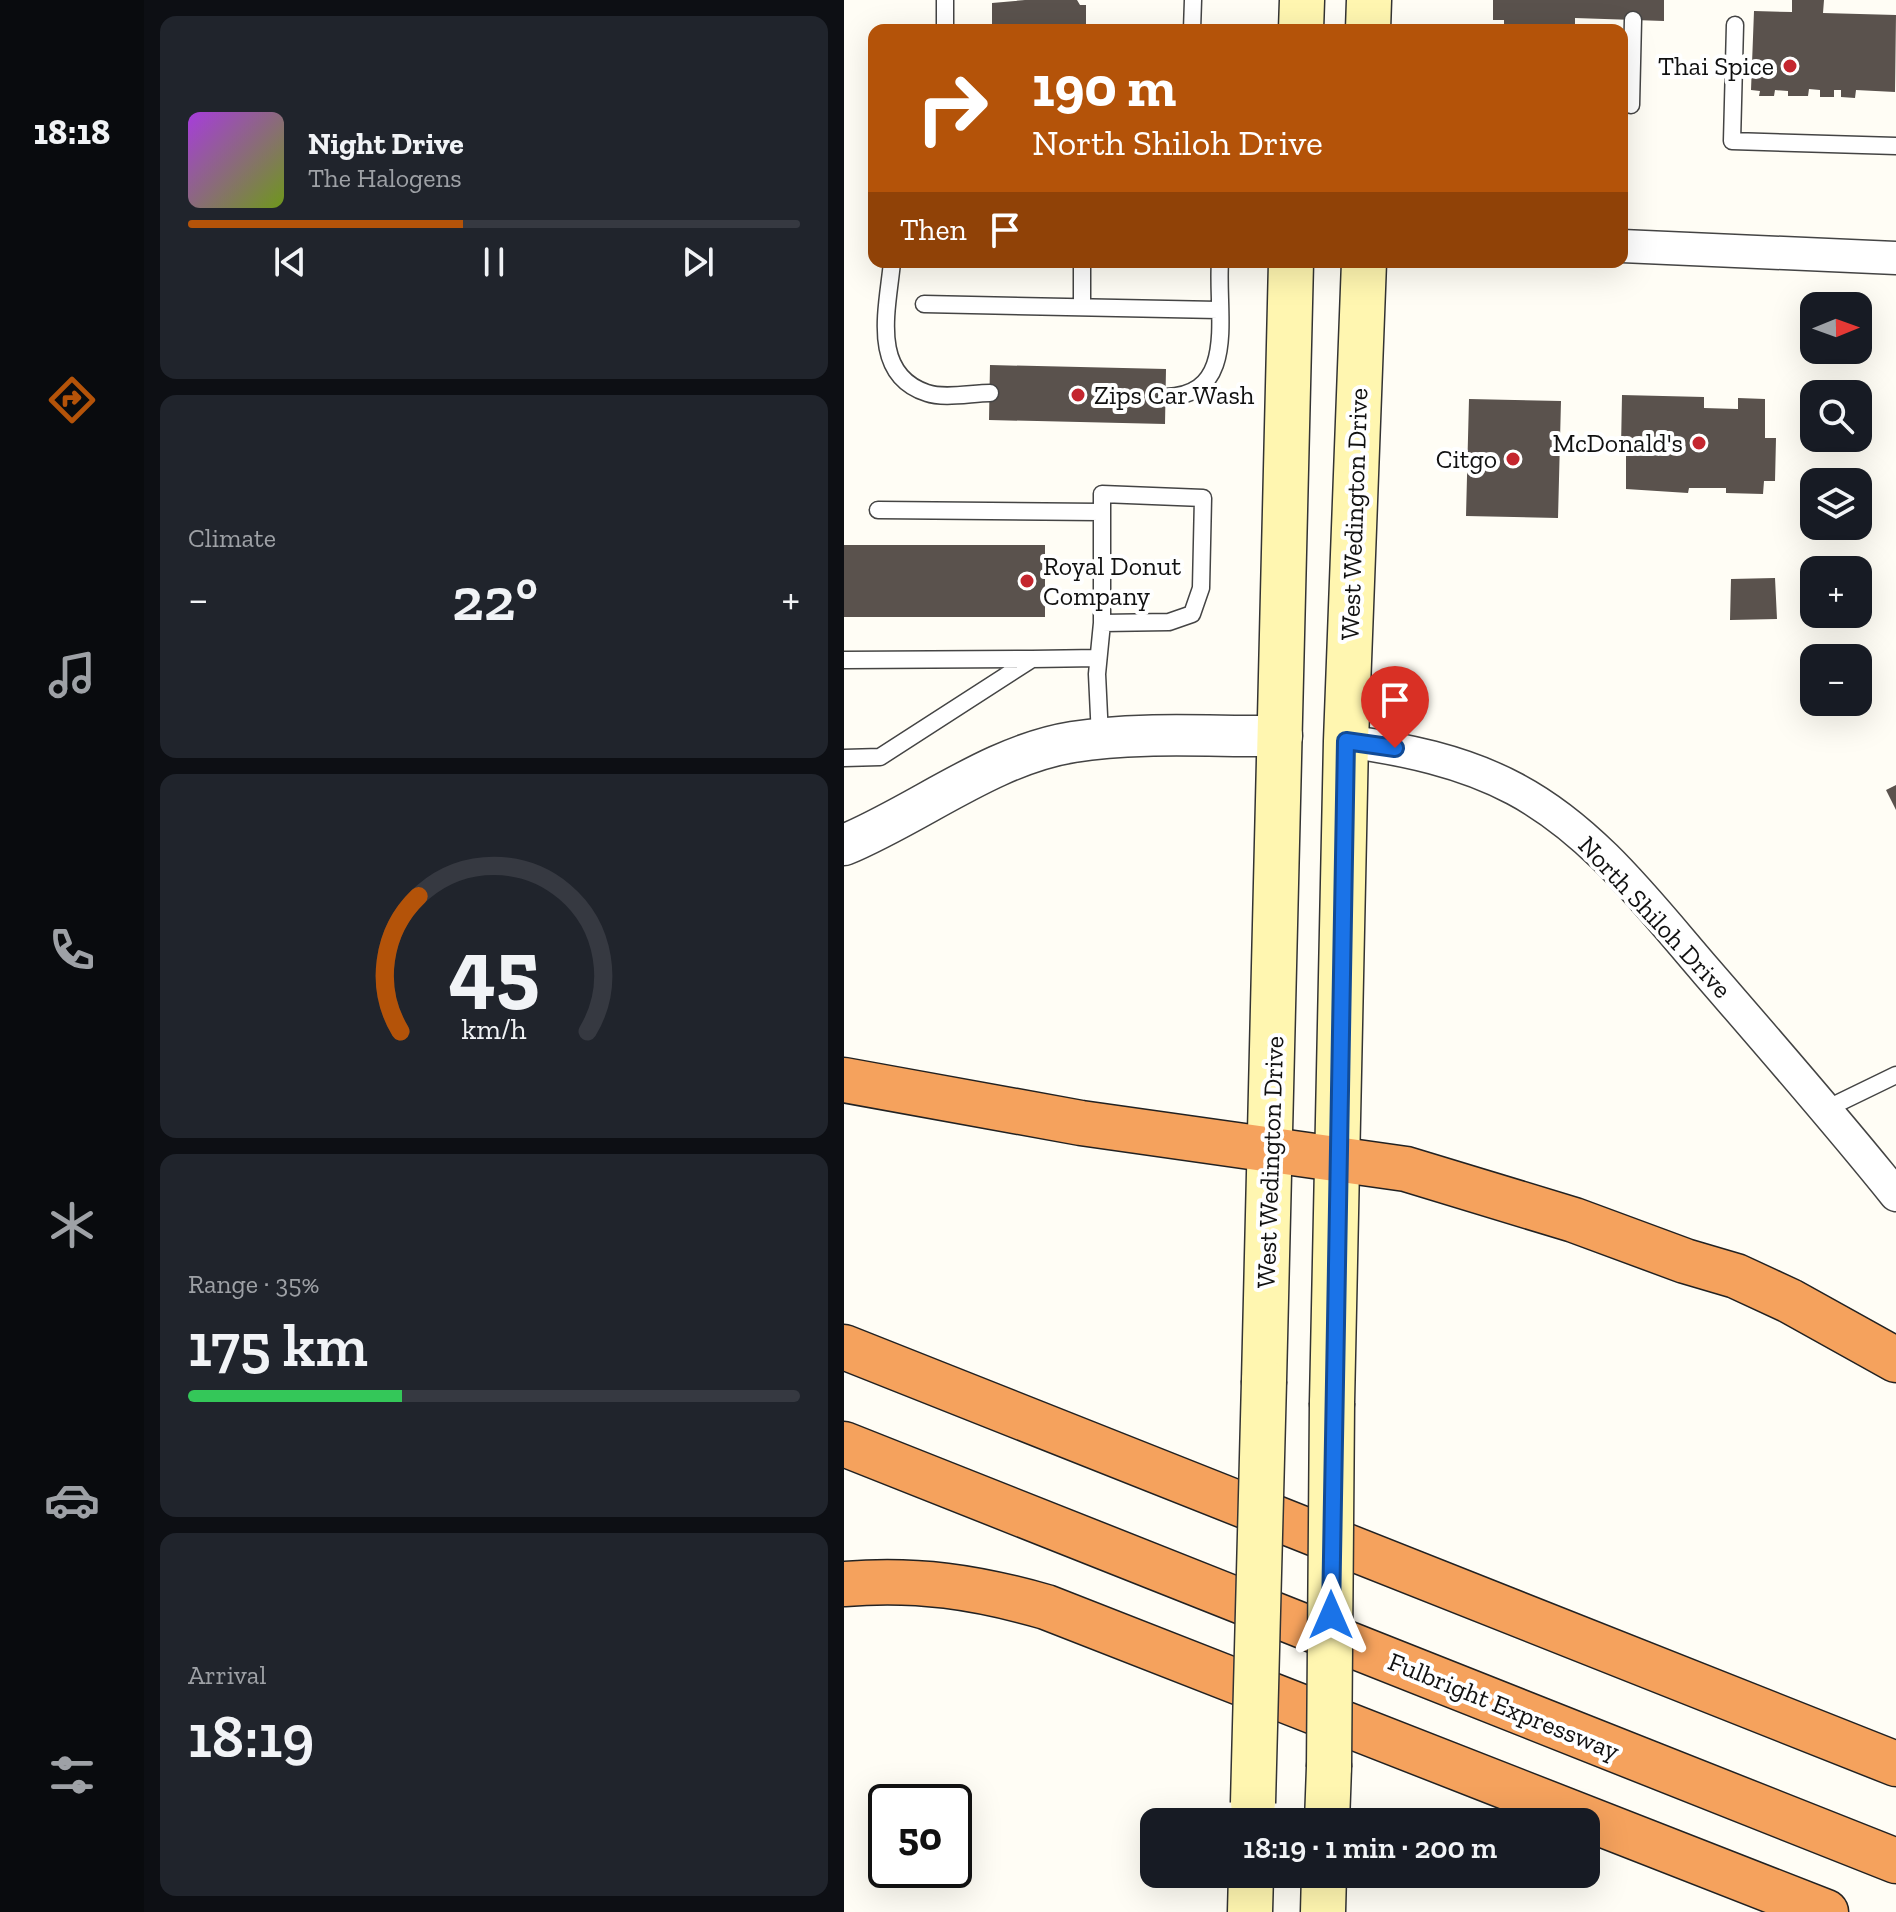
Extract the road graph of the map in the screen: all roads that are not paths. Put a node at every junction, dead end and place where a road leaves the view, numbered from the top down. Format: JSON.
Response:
{"nodes":[{"id":1,"x":945,"y":0,"type":"edge"},
{"id":2,"x":1193,"y":0,"type":"edge"},
{"id":3,"x":1302,"y":0,"type":"edge"},
{"id":4,"x":1369,"y":0,"type":"edge"},
{"id":5,"x":1633,"y":20,"type":"dead end"},
{"id":6,"x":945,"y":24,"type":"edge"},
{"id":7,"x":1192,"y":24,"type":"edge"},
{"id":8,"x":1301,"y":24,"type":"edge"},
{"id":9,"x":1368,"y":24,"type":"edge"},
{"id":10,"x":1735,"y":25,"type":"dead end"},
{"id":11,"x":1631,"y":105,"type":"dead end"},
{"id":12,"x":1896,"y":146,"type":"edge"},
{"id":13,"x":1628,"y":246,"type":"edge"},
{"id":14,"x":1896,"y":258,"type":"edge"},
{"id":15,"x":891,"y":268,"type":"edge"},
{"id":16,"x":1082,"y":268,"type":"edge"},
{"id":17,"x":1220,"y":268,"type":"edge"},
{"id":18,"x":1291,"y":268,"type":"edge"},
{"id":19,"x":1364,"y":268,"type":"edge"},
{"id":20,"x":924,"y":304,"type":"dead end"},
{"id":21,"x":1082,"y":307,"type":"junction"},
{"id":22,"x":1218,"y":310,"type":"junction"},
{"id":23,"x":990,"y":393,"type":"dead end"},
{"id":24,"x":1166,"y":397,"type":"dead end"},
{"id":25,"x":878,"y":510,"type":"dead end"},
{"id":26,"x":1100,"y":512,"type":"junction"},
{"id":27,"x":1102,"y":623,"type":"junction"},
{"id":28,"x":1098,"y":658,"type":"junction"},
{"id":29,"x":1032,"y":659,"type":"junction"},
{"id":30,"x":844,"y":660,"type":"edge"},
{"id":31,"x":1282,"y":736,"type":"junction"},
{"id":32,"x":1101,"y":740,"type":"junction"},
{"id":33,"x":1346,"y":741,"type":"junction"},
{"id":34,"x":844,"y":758,"type":"edge"},
{"id":35,"x":844,"y":845,"type":"edge"},
{"id":36,"x":1896,"y":1075,"type":"edge"},
{"id":37,"x":844,"y":1080,"type":"edge"},
{"id":38,"x":1826,"y":1109,"type":"junction"},
{"id":39,"x":1271,"y":1149,"type":"junction"},
{"id":40,"x":1337,"y":1160,"type":"junction"},
{"id":41,"x":1896,"y":1195,"type":"edge"},
{"id":42,"x":844,"y":1347,"type":"edge"},
{"id":43,"x":1896,"y":1360,"type":"edge"},
{"id":44,"x":844,"y":1444,"type":"edge"},
{"id":45,"x":844,"y":1584,"type":"edge"},
{"id":46,"x":1896,"y":1764,"type":"edge"},
{"id":47,"x":1253,"y":1808,"type":"edge"},
{"id":48,"x":1328,"y":1808,"type":"edge"},
{"id":49,"x":1896,"y":1861,"type":"edge"},
{"id":50,"x":1251,"y":1888,"type":"edge"},
{"id":51,"x":1324,"y":1888,"type":"edge"},
{"id":52,"x":1250,"y":1912,"type":"edge"},
{"id":53,"x":1323,"y":1912,"type":"edge"},
{"id":54,"x":1826,"y":1912,"type":"edge"}],
"edges":[{"from":1,"to":6,"type":"lane"},
{"from":2,"to":7,"type":"lane"},
{"from":3,"to":8,"type":"main road"},
{"from":4,"to":9,"type":"main road"},
{"from":5,"to":11,"type":"lane"},
{"from":10,"to":12,"type":"lane"},
{"from":13,"to":14,"type":"street"},
{"from":15,"to":23,"type":"lane"},
{"from":16,"to":21,"type":"lane"},
{"from":17,"to":22,"type":"lane"},
{"from":18,"to":31,"type":"main road","name":"West Wedington Drive"},
{"from":19,"to":33,"type":"main road","name":"West Wedington Drive"},
{"from":20,"to":21,"type":"lane"},
{"from":21,"to":22,"type":"lane"},
{"from":22,"to":24,"type":"lane"},
{"from":25,"to":26,"type":"lane"},
{"from":26,"to":27,"type":"lane"},
{"from":26,"to":27,"type":"lane"},
{"from":27,"to":28,"type":"lane"},
{"from":28,"to":29,"type":"lane"},
{"from":28,"to":32,"type":"lane"},
{"from":29,"to":30,"type":"lane"},
{"from":29,"to":34,"type":"lane"},
{"from":31,"to":32,"type":"street"},
{"from":31,"to":39,"type":"main road","name":"West Wedington Drive"},
{"from":32,"to":35,"type":"street"},
{"from":33,"to":38,"type":"street","name":"North Shiloh Drive"},
{"from":33,"to":40,"type":"main road","name":"West Wedington Drive"},
{"from":36,"to":38,"type":"lane"},
{"from":37,"to":39,"type":"highway"},
{"from":38,"to":41,"type":"street","name":"North Shiloh Drive"},
{"from":39,"to":40,"type":"highway"},
{"from":39,"to":47,"type":"main road","name":"West Wedington Drive","bridge":true},
{"from":40,"to":43,"type":"highway"},
{"from":40,"to":48,"type":"main road","name":"West Wedington Drive","bridge":true},
{"from":42,"to":46,"type":"highway"},
{"from":44,"to":49,"type":"highway","name":"Fulbright Expressway"},
{"from":45,"to":54,"type":"highway"},
{"from":50,"to":52,"type":"main road"},
{"from":51,"to":53,"type":"main road"}]}
